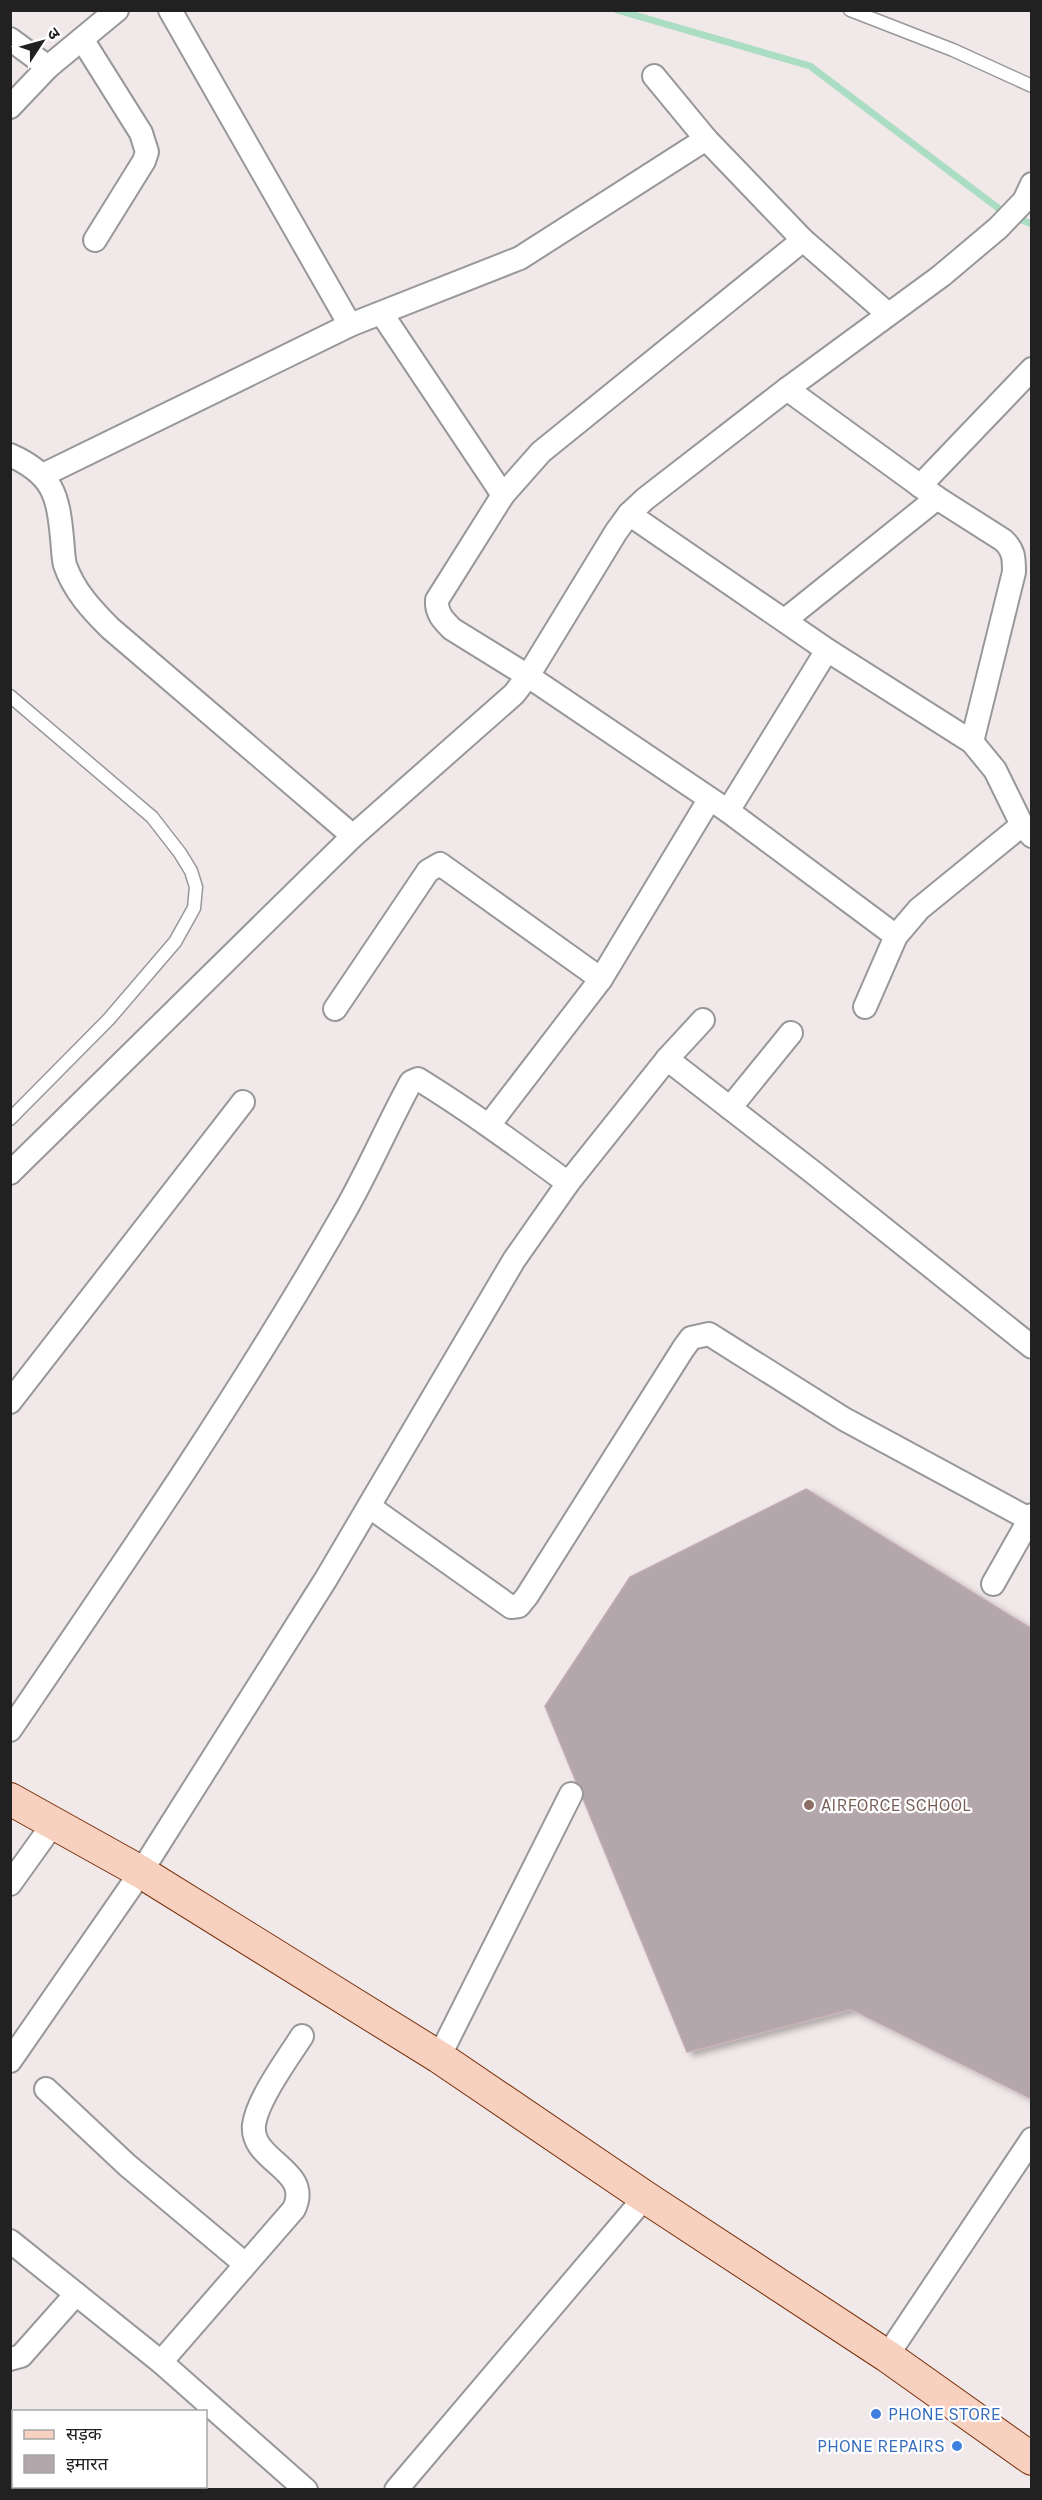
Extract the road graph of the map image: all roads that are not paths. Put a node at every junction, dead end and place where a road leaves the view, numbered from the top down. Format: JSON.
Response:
{"nodes":[{"id":1,"x":117,"y":10,"type":"edge"},
{"id":2,"x":170,"y":10,"type":"edge"},
{"id":3,"x":850,"y":10,"type":"edge"},
{"id":4,"x":10,"y":39,"type":"edge"},
{"id":5,"x":82,"y":39,"type":"junction"},
{"id":6,"x":48,"y":67,"type":"junction"},
{"id":7,"x":654,"y":76,"type":"dead end"},
{"id":8,"x":1032,"y":86,"type":"edge"},
{"id":9,"x":10,"y":107,"type":"edge"},
{"id":10,"x":706,"y":139,"type":"junction"},
{"id":11,"x":1028,"y":192,"type":"edge"},
{"id":12,"x":95,"y":240,"type":"dead end"},
{"id":13,"x":804,"y":240,"type":"junction"},
{"id":14,"x":382,"y":314,"type":"junction"},
{"id":15,"x":888,"y":314,"type":"junction"},
{"id":16,"x":350,"y":326,"type":"junction"},
{"id":17,"x":1032,"y":369,"type":"edge"},
{"id":18,"x":787,"y":389,"type":"junction"},
{"id":19,"x":10,"y":455,"type":"edge"},
{"id":20,"x":43,"y":475,"type":"junction"},
{"id":21,"x":929,"y":492,"type":"junction"},
{"id":22,"x":503,"y":495,"type":"junction"},
{"id":23,"x":629,"y":514,"type":"junction"},
{"id":24,"x":785,"y":620,"type":"junction"},
{"id":25,"x":827,"y":650,"type":"junction"},
{"id":26,"x":528,"y":676,"type":"junction"},
{"id":27,"x":10,"y":696,"type":"edge"},
{"id":28,"x":972,"y":742,"type":"junction"},
{"id":29,"x":709,"y":800,"type":"junction"},
{"id":30,"x":728,"y":811,"type":"junction"},
{"id":31,"x":1027,"y":830,"type":"edge"},
{"id":32,"x":353,"y":836,"type":"junction"},
{"id":33,"x":896,"y":936,"type":"junction"},
{"id":34,"x":601,"y":979,"type":"junction"},
{"id":35,"x":866,"y":1007,"type":"dead end"},
{"id":36,"x":335,"y":1010,"type":"dead end"},
{"id":37,"x":703,"y":1020,"type":"dead end"},
{"id":38,"x":791,"y":1033,"type":"dead end"},
{"id":39,"x":667,"y":1059,"type":"junction"},
{"id":40,"x":243,"y":1102,"type":"dead end"},
{"id":41,"x":730,"y":1108,"type":"junction"},
{"id":42,"x":10,"y":1119,"type":"edge"},
{"id":43,"x":489,"y":1125,"type":"junction"},
{"id":44,"x":10,"y":1173,"type":"edge"},
{"id":45,"x":568,"y":1183,"type":"junction"},
{"id":46,"x":1032,"y":1347,"type":"edge"},
{"id":47,"x":10,"y":1402,"type":"edge"},
{"id":48,"x":370,"y":1507,"type":"junction"},
{"id":49,"x":1030,"y":1517,"type":"edge"},
{"id":50,"x":1023,"y":1549,"type":"edge"},
{"id":51,"x":993,"y":1584,"type":"dead end"},
{"id":52,"x":10,"y":1730,"type":"edge"},
{"id":53,"x":571,"y":1794,"type":"dead end"},
{"id":54,"x":10,"y":1799,"type":"edge"},
{"id":55,"x":53,"y":1824,"type":"junction"},
{"id":56,"x":141,"y":1872,"type":"junction"},
{"id":57,"x":10,"y":1884,"type":"edge"},
{"id":58,"x":302,"y":2036,"type":"dead end"},
{"id":59,"x":438,"y":2057,"type":"junction"},
{"id":60,"x":10,"y":2061,"type":"edge"},
{"id":61,"x":46,"y":2089,"type":"dead end"},
{"id":62,"x":1032,"y":2139,"type":"edge"},
{"id":63,"x":645,"y":2197,"type":"junction"},
{"id":64,"x":10,"y":2241,"type":"edge"},
{"id":65,"x":245,"y":2264,"type":"junction"},
{"id":66,"x":76,"y":2294,"type":"junction"},
{"id":67,"x":887,"y":2356,"type":"junction"},
{"id":68,"x":10,"y":2359,"type":"edge"},
{"id":69,"x":161,"y":2362,"type":"junction"},
{"id":70,"x":1032,"y":2459,"type":"edge"},
{"id":71,"x":399,"y":2489,"type":"edge"},
{"id":72,"x":306,"y":2490,"type":"edge"}],
"edges":[{"from":1,"to":5,"type":"street"},
{"from":2,"to":16,"type":"street"},
{"from":3,"to":8,"type":"lane"},
{"from":4,"to":6,"type":"street"},
{"from":5,"to":6,"type":"street"},
{"from":5,"to":12,"type":"street"},
{"from":6,"to":9,"type":"street"},
{"from":7,"to":10,"type":"street"},
{"from":10,"to":13,"type":"street"},
{"from":10,"to":14,"type":"street"},
{"from":11,"to":15,"type":"street"},
{"from":13,"to":15,"type":"street"},
{"from":13,"to":22,"type":"street"},
{"from":14,"to":16,"type":"street"},
{"from":14,"to":22,"type":"street"},
{"from":15,"to":18,"type":"street"},
{"from":16,"to":20,"type":"street"},
{"from":17,"to":21,"type":"street"},
{"from":18,"to":21,"type":"street"},
{"from":18,"to":23,"type":"street"},
{"from":19,"to":20,"type":"street"},
{"from":20,"to":32,"type":"street"},
{"from":21,"to":24,"type":"street"},
{"from":21,"to":28,"type":"street"},
{"from":22,"to":26,"type":"street"},
{"from":23,"to":24,"type":"street"},
{"from":23,"to":26,"type":"street"},
{"from":24,"to":25,"type":"street"},
{"from":25,"to":28,"type":"street"},
{"from":25,"to":30,"type":"street"},
{"from":26,"to":29,"type":"street"},
{"from":26,"to":32,"type":"street"},
{"from":27,"to":42,"type":"lane"},
{"from":28,"to":31,"type":"street"},
{"from":29,"to":30,"type":"street"},
{"from":29,"to":34,"type":"street"},
{"from":30,"to":33,"type":"street"},
{"from":31,"to":33,"type":"street"},
{"from":32,"to":44,"type":"street"},
{"from":33,"to":35,"type":"street"},
{"from":34,"to":36,"type":"street"},
{"from":34,"to":43,"type":"street"},
{"from":37,"to":39,"type":"street"},
{"from":38,"to":41,"type":"street"},
{"from":39,"to":41,"type":"street"},
{"from":39,"to":45,"type":"street"},
{"from":40,"to":47,"type":"street"},
{"from":41,"to":46,"type":"street"},
{"from":43,"to":45,"type":"street"},
{"from":43,"to":52,"type":"street"},
{"from":45,"to":48,"type":"street"},
{"from":48,"to":49,"type":"street"},
{"from":48,"to":56,"type":"street"},
{"from":49,"to":50,"type":"street"},
{"from":50,"to":51,"type":"street"},
{"from":53,"to":59,"type":"street"},
{"from":54,"to":55,"type":"street"},
{"from":55,"to":56,"type":"street"},
{"from":55,"to":57,"type":"street"},
{"from":56,"to":59,"type":"street"},
{"from":56,"to":60,"type":"street"},
{"from":58,"to":65,"type":"street"},
{"from":59,"to":63,"type":"street"},
{"from":61,"to":65,"type":"street"},
{"from":62,"to":67,"type":"street"},
{"from":63,"to":67,"type":"street"},
{"from":63,"to":71,"type":"street"},
{"from":64,"to":66,"type":"street"},
{"from":65,"to":69,"type":"street"},
{"from":66,"to":68,"type":"street"},
{"from":66,"to":69,"type":"street"},
{"from":67,"to":70,"type":"street"},
{"from":69,"to":72,"type":"street"}]}
